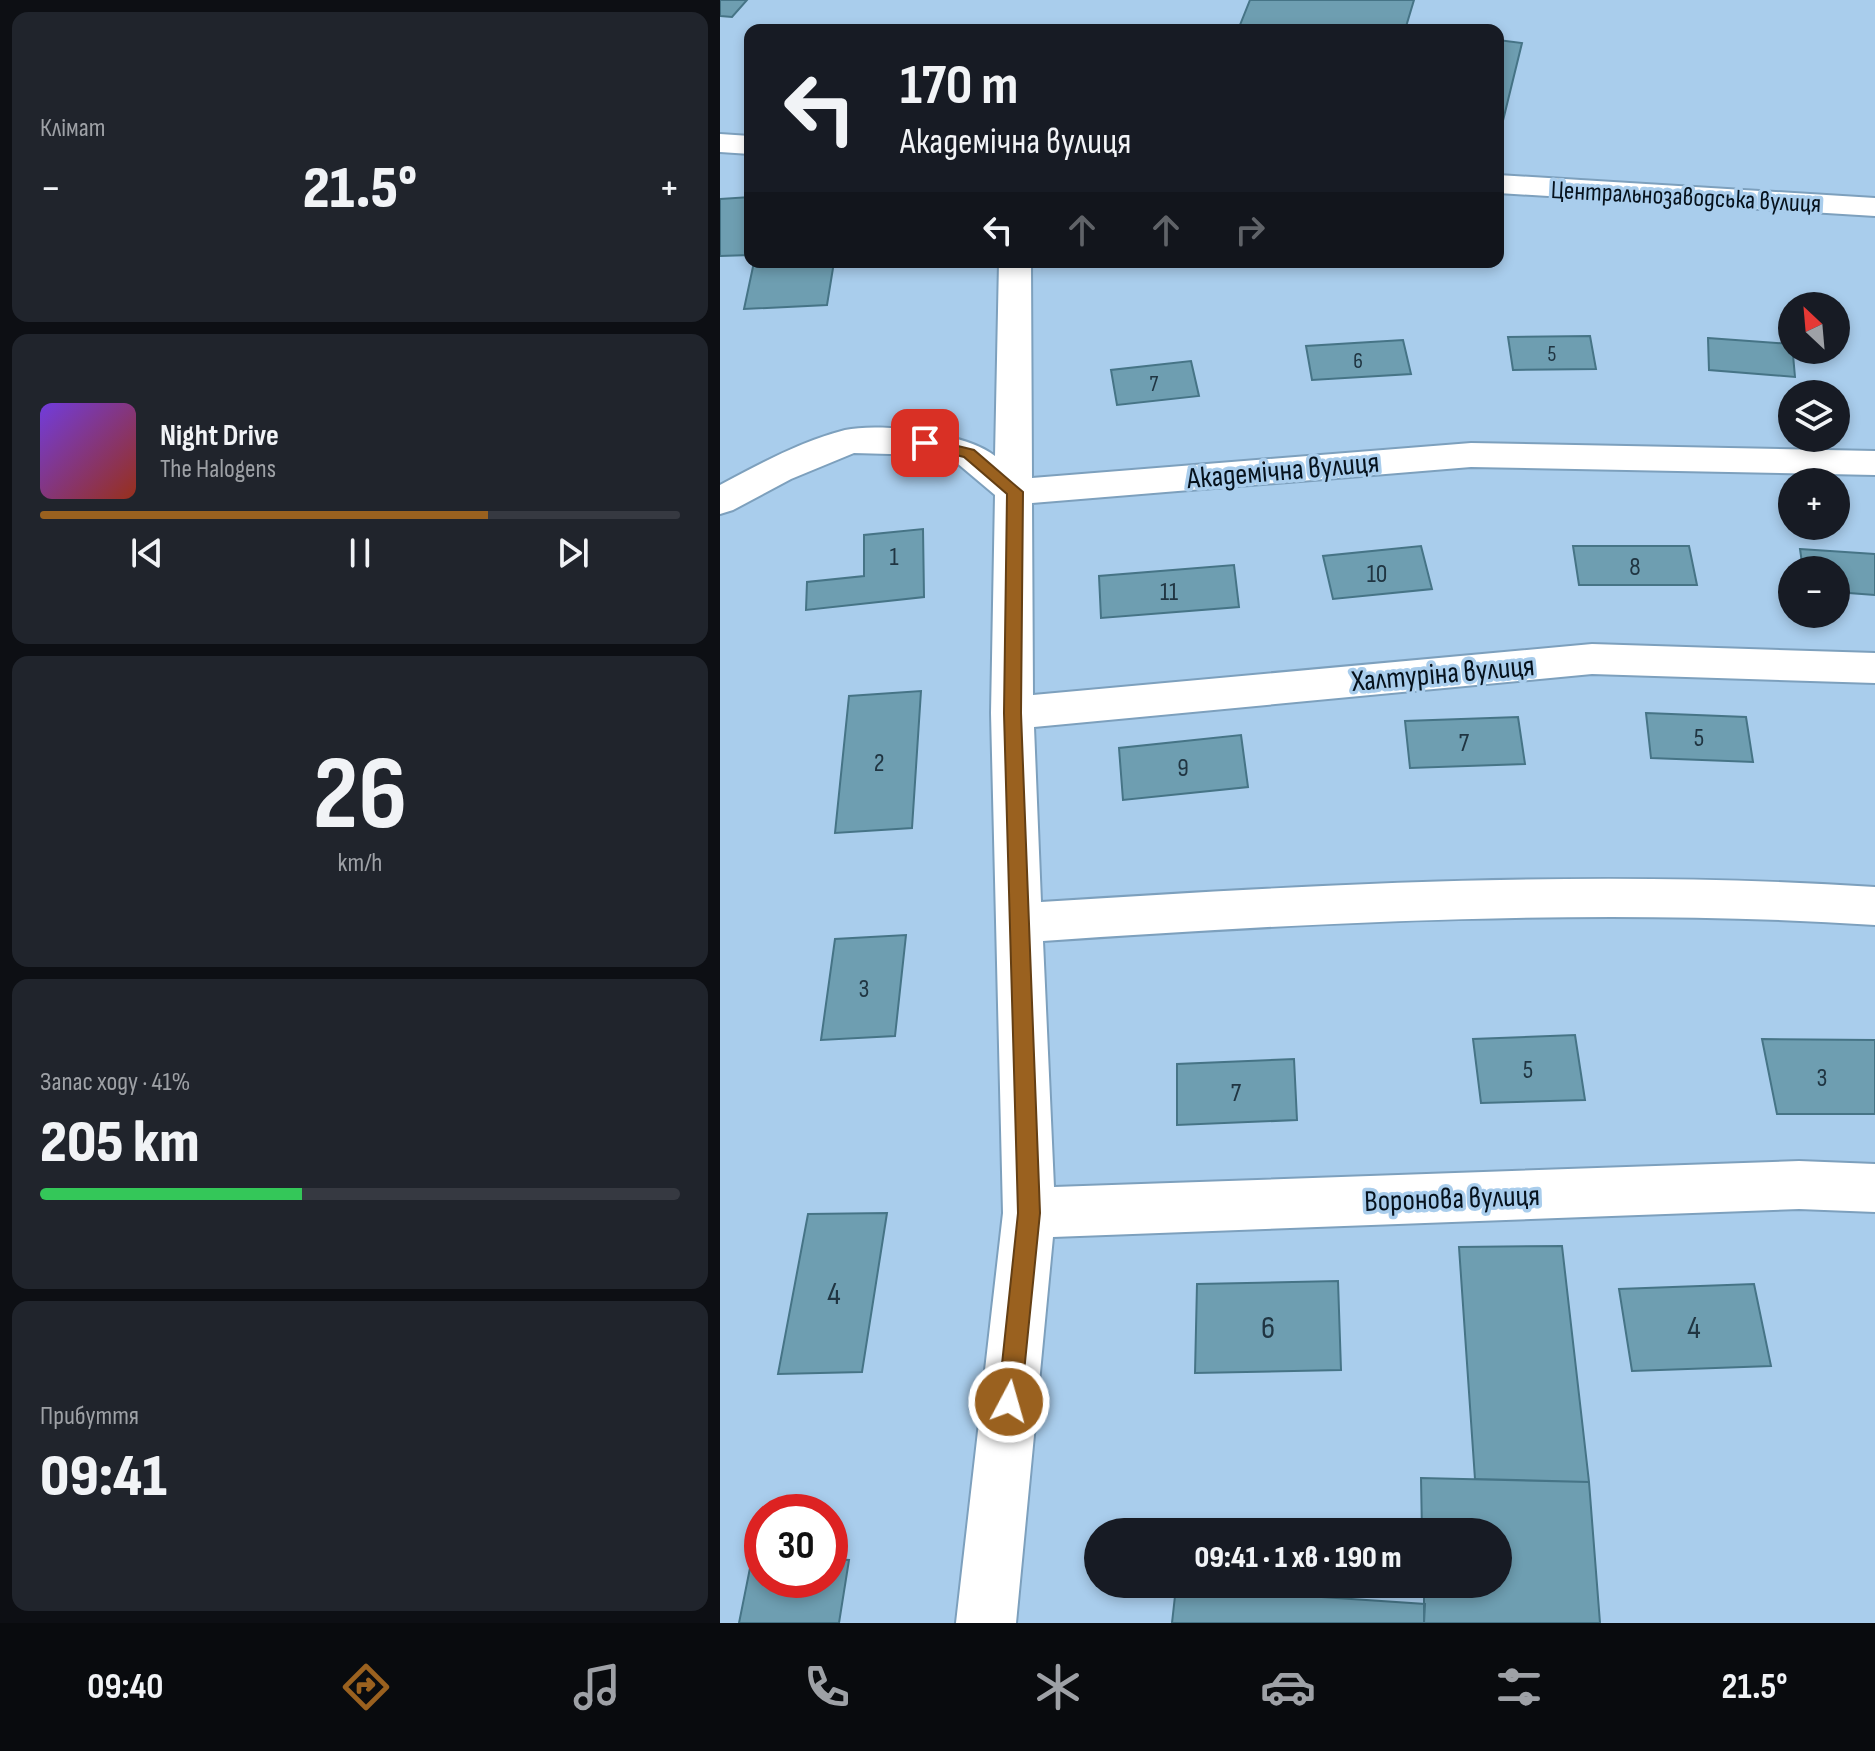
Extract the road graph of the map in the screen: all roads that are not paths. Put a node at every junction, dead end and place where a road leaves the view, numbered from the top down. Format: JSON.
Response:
{"nodes":[{"id":1,"x":720,"y":143,"type":"edge"},
{"id":2,"x":744,"y":145,"type":"edge"},
{"id":3,"x":1504,"y":184,"type":"edge"},
{"id":4,"x":1875,"y":207,"type":"edge"},
{"id":5,"x":1015,"y":268,"type":"edge"},
{"id":6,"x":1875,"y":463,"type":"edge"},
{"id":7,"x":1015,"y":492,"type":"junction"},
{"id":8,"x":720,"y":501,"type":"edge"},
{"id":9,"x":1875,"y":668,"type":"edge"},
{"id":10,"x":1012,"y":713,"type":"junction"},
{"id":11,"x":1875,"y":906,"type":"edge"},
{"id":12,"x":1019,"y":923,"type":"junction"},
{"id":13,"x":1875,"y":1188,"type":"edge"},
{"id":14,"x":1029,"y":1213,"type":"junction"},
{"id":15,"x":986,"y":1623,"type":"edge"}],
"edges":[{"from":1,"to":2,"type":"street"},
{"from":3,"to":4,"type":"street","name":"Центральнозаводська вулиця"},
{"from":5,"to":7,"type":"street"},
{"from":6,"to":7,"type":"street","name":"Академічна вулиця"},
{"from":7,"to":8,"type":"street"},
{"from":7,"to":10,"type":"street"},
{"from":9,"to":10,"type":"street","name":"Халтуріна вулиця"},
{"from":10,"to":12,"type":"street"},
{"from":11,"to":12,"type":"street"},
{"from":12,"to":14,"type":"street"},
{"from":13,"to":14,"type":"street","name":"Воронова вулиця"},
{"from":14,"to":15,"type":"street"}]}
